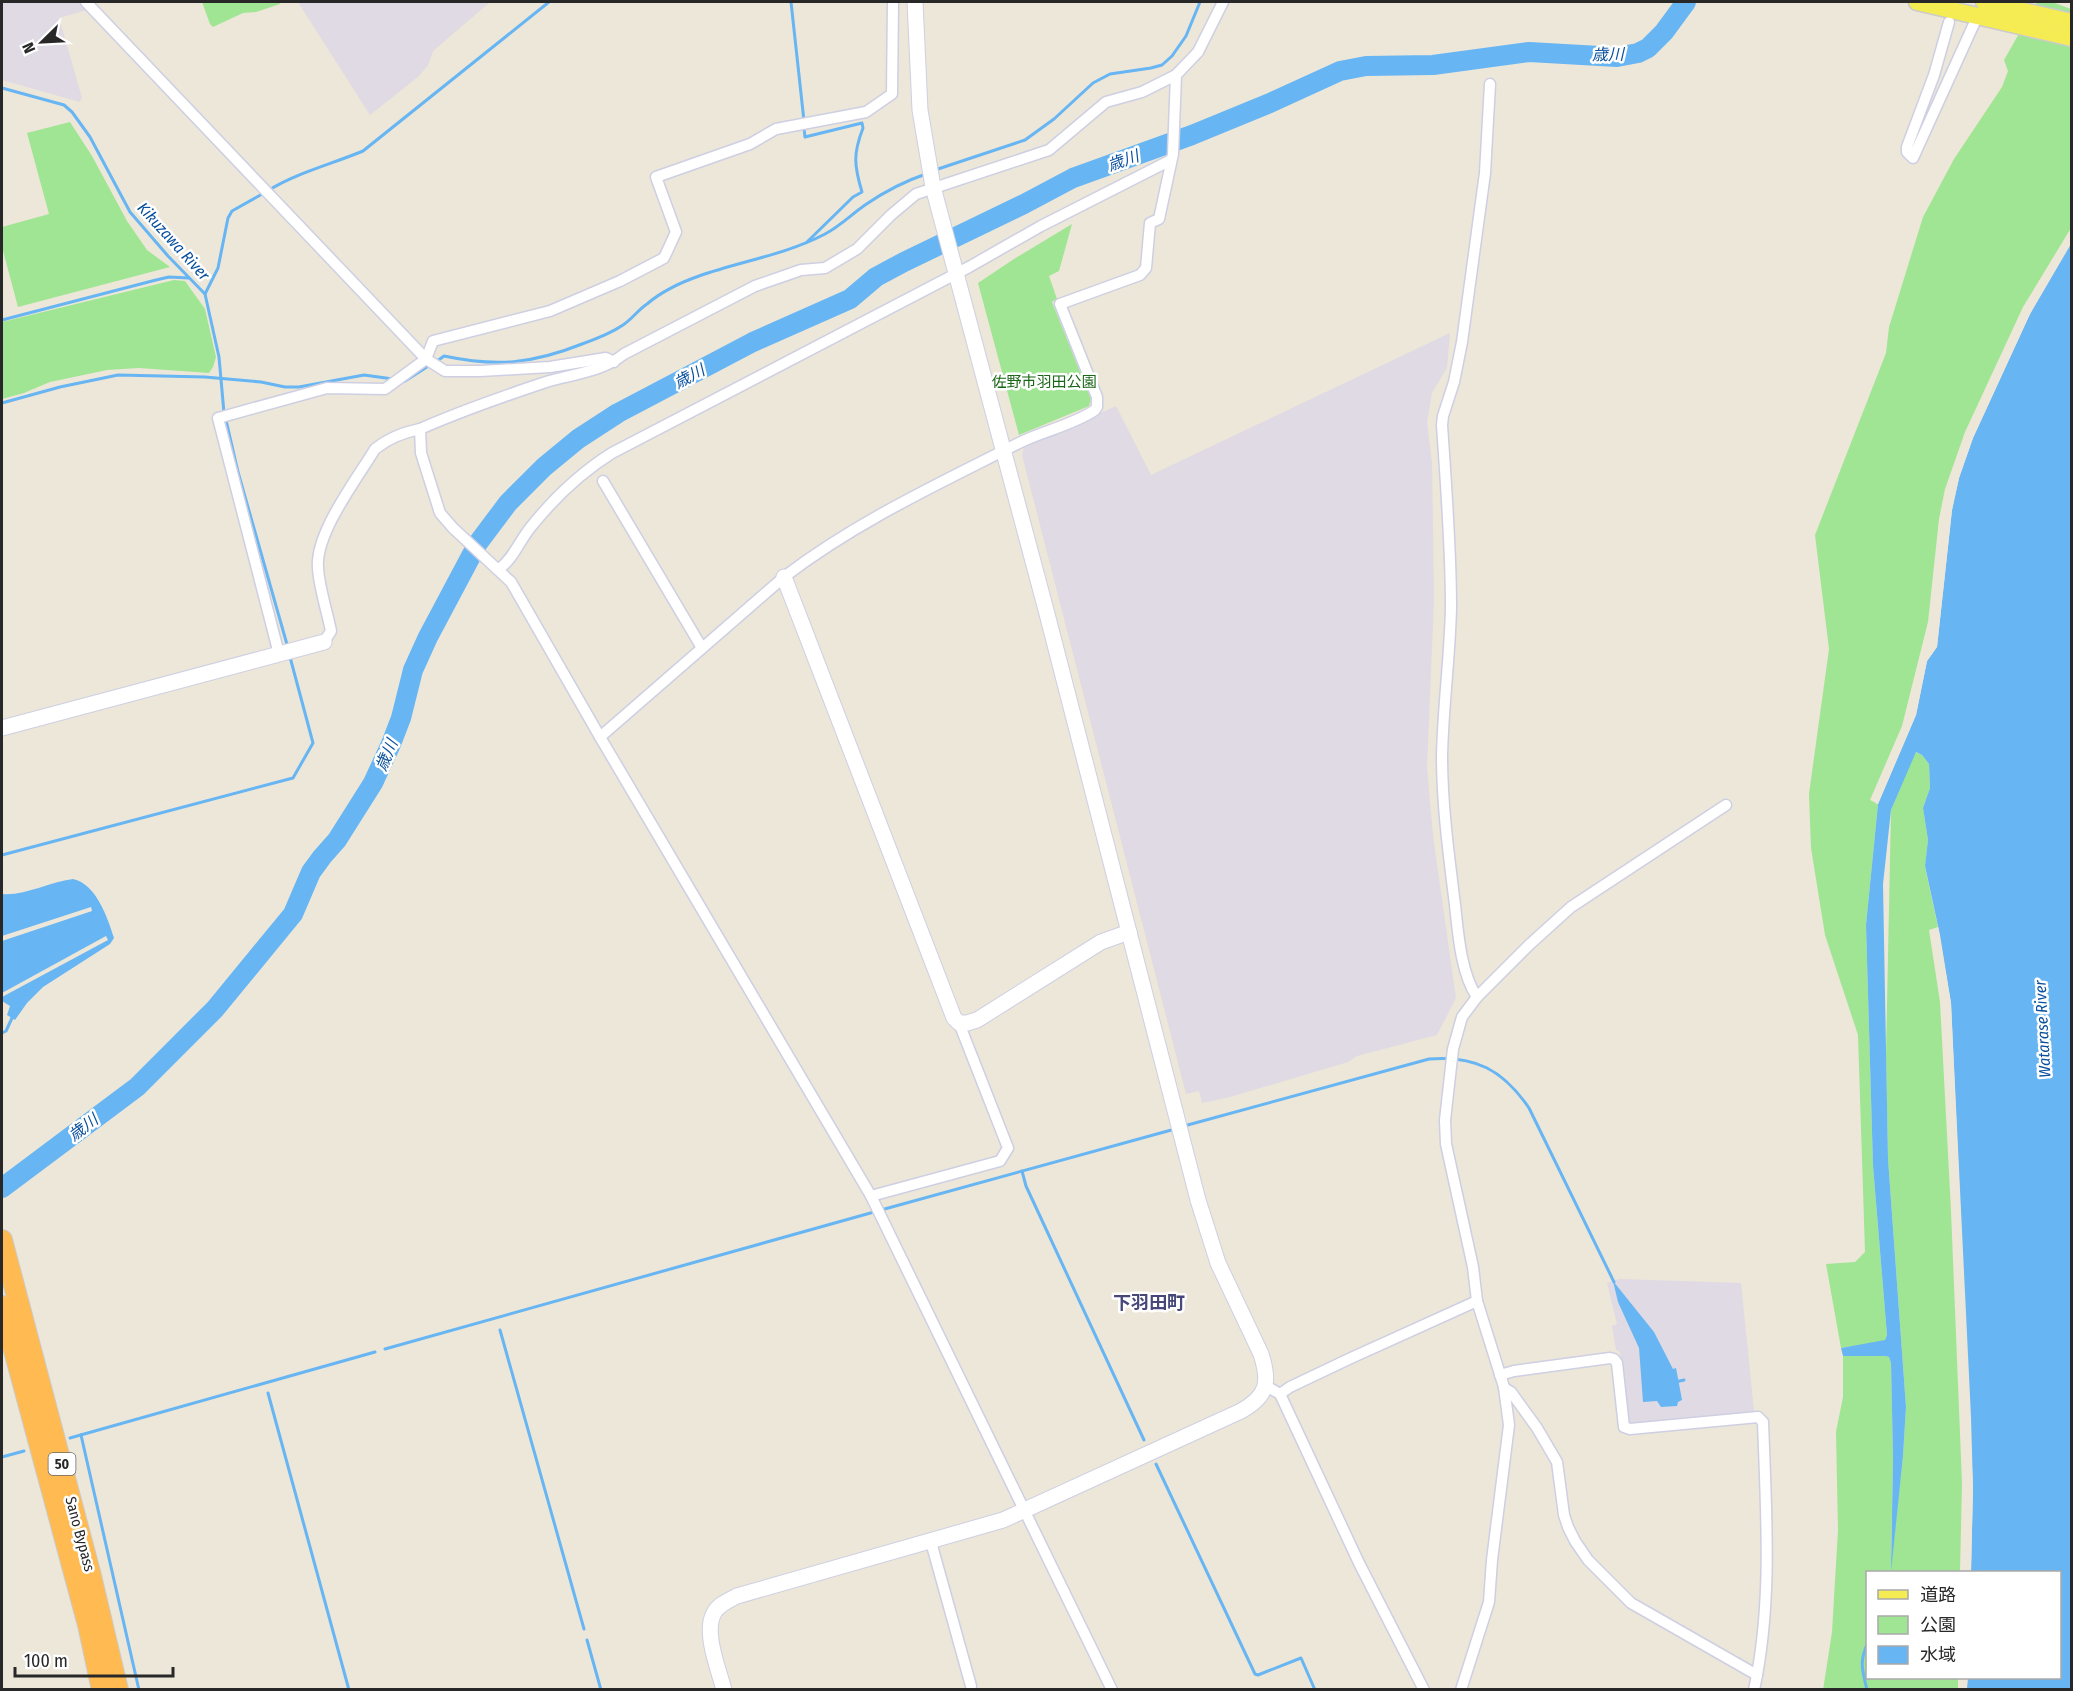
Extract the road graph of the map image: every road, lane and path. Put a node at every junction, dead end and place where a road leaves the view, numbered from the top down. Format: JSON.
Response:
{"nodes":[{"id":1,"x":86,"y":2,"type":"edge"},
{"id":2,"x":892,"y":2,"type":"edge"},
{"id":3,"x":915,"y":2,"type":"edge"},
{"id":4,"x":1223,"y":2,"type":"edge"},
{"id":5,"x":1917,"y":2,"type":"edge"},
{"id":6,"x":1990,"y":8,"type":"edge"},
{"id":7,"x":1949,"y":22,"type":"dead end"},
{"id":8,"x":2072,"y":22,"type":"edge"},
{"id":9,"x":2072,"y":38,"type":"edge"},
{"id":10,"x":1176,"y":75,"type":"junction"},
{"id":11,"x":1490,"y":84,"type":"dead end"},
{"id":12,"x":1172,"y":157,"type":"junction"},
{"id":13,"x":934,"y":190,"type":"junction"},
{"id":14,"x":956,"y":270,"type":"junction"},
{"id":15,"x":431,"y":362,"type":"junction"},
{"id":16,"x":614,"y":362,"type":"junction"},
{"id":17,"x":420,"y":429,"type":"junction"},
{"id":18,"x":1003,"y":451,"type":"junction"},
{"id":19,"x":603,"y":481,"type":"dead end"},
{"id":20,"x":499,"y":569,"type":"junction"},
{"id":21,"x":784,"y":577,"type":"junction"},
{"id":22,"x":324,"y":642,"type":"joint"},
{"id":23,"x":702,"y":648,"type":"junction"},
{"id":24,"x":279,"y":654,"type":"junction"},
{"id":25,"x":2,"y":728,"type":"edge"},
{"id":26,"x":600,"y":737,"type":"junction"},
{"id":27,"x":1726,"y":805,"type":"dead end"},
{"id":28,"x":1129,"y":932,"type":"junction"},
{"id":29,"x":1477,"y":997,"type":"junction"},
{"id":30,"x":959,"y":1023,"type":"junction"},
{"id":31,"x":876,"y":1206,"type":"junction"},
{"id":32,"x":2,"y":1240,"type":"edge"},
{"id":33,"x":1477,"y":1301,"type":"junction"},
{"id":34,"x":2,"y":1306,"type":"edge"},
{"id":35,"x":1500,"y":1375,"type":"junction"},
{"id":36,"x":1266,"y":1386,"type":"junction"},
{"id":37,"x":1504,"y":1388,"type":"junction"},
{"id":38,"x":1280,"y":1394,"type":"junction"},
{"id":39,"x":1026,"y":1511,"type":"junction"},
{"id":40,"x":932,"y":1542,"type":"junction"},
{"id":41,"x":1757,"y":1675,"type":"junction"},
{"id":42,"x":971,"y":1686,"type":"dead end"},
{"id":43,"x":102,"y":1689,"type":"edge"},
{"id":44,"x":118,"y":1689,"type":"edge"},
{"id":45,"x":724,"y":1689,"type":"edge"},
{"id":46,"x":1112,"y":1689,"type":"edge"},
{"id":47,"x":1424,"y":1689,"type":"edge"},
{"id":48,"x":1461,"y":1689,"type":"edge"},
{"id":49,"x":1754,"y":1689,"type":"edge"}],
"edges":[{"from":1,"to":15,"type":"street"},
{"from":2,"to":15,"type":"street"},
{"from":3,"to":13,"type":"street"},
{"from":4,"to":10,"type":"street"},
{"from":5,"to":6,"type":"main road"},
{"from":6,"to":7,"type":"street"},
{"from":6,"to":8,"type":"main road"},
{"from":6,"to":9,"type":"main road"},
{"from":10,"to":12,"type":"street"},
{"from":10,"to":13,"type":"street"},
{"from":11,"to":29,"type":"street"},
{"from":12,"to":14,"type":"street"},
{"from":12,"to":18,"type":"street"},
{"from":13,"to":14,"type":"street"},
{"from":13,"to":16,"type":"street"},
{"from":14,"to":18,"type":"street"},
{"from":14,"to":20,"type":"street"},
{"from":15,"to":16,"type":"street"},
{"from":15,"to":24,"type":"street"},
{"from":16,"to":17,"type":"street"},
{"from":17,"to":20,"type":"street"},
{"from":17,"to":22,"type":"street"},
{"from":18,"to":21,"type":"street"},
{"from":18,"to":28,"type":"street"},
{"from":19,"to":23,"type":"street"},
{"from":20,"to":26,"type":"street"},
{"from":21,"to":23,"type":"street"},
{"from":21,"to":30,"type":"street"},
{"from":22,"to":24,"type":"street"},
{"from":23,"to":26,"type":"street"},
{"from":24,"to":25,"type":"street"},
{"from":26,"to":31,"type":"street"},
{"from":27,"to":29,"type":"street"},
{"from":28,"to":30,"type":"street"},
{"from":28,"to":36,"type":"street"},
{"from":29,"to":33,"type":"street"},
{"from":30,"to":31,"type":"street"},
{"from":31,"to":39,"type":"street"},
{"from":32,"to":44,"type":"highway","name":"Sano Bypass","number":"50"},
{"from":33,"to":35,"type":"street"},
{"from":33,"to":38,"type":"street"},
{"from":34,"to":43,"type":"highway","name":"Sano Bypass","number":"50"},
{"from":35,"to":37,"type":"street"},
{"from":35,"to":41,"type":"street"},
{"from":36,"to":38,"type":"street"},
{"from":36,"to":39,"type":"street"},
{"from":37,"to":41,"type":"street"},
{"from":37,"to":48,"type":"street"},
{"from":38,"to":47,"type":"street"},
{"from":39,"to":40,"type":"street"},
{"from":39,"to":46,"type":"street"},
{"from":40,"to":42,"type":"street"},
{"from":40,"to":45,"type":"street"},
{"from":41,"to":49,"type":"street"}]}
